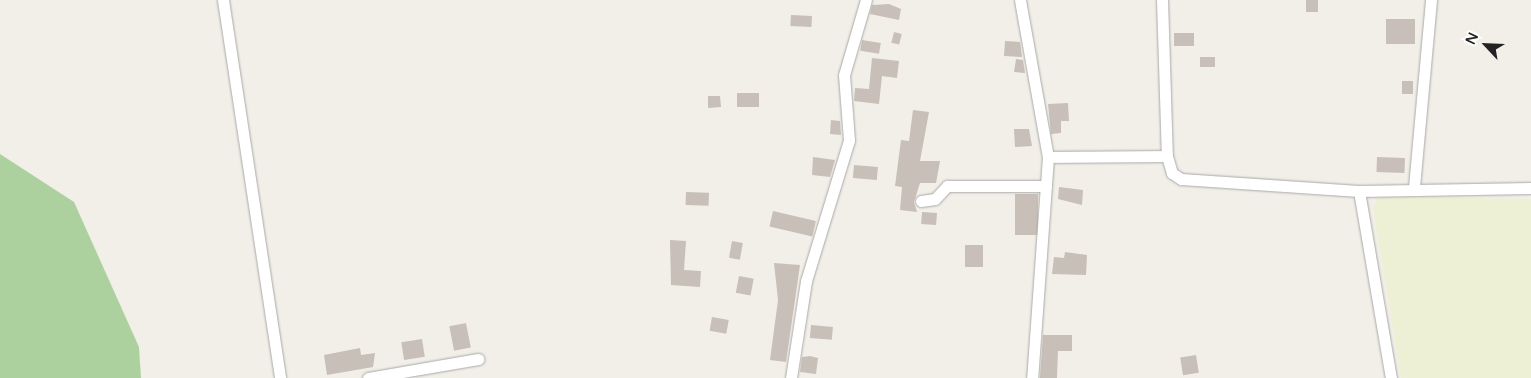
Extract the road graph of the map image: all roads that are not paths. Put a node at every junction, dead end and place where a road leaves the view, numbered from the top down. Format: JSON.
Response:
{"nodes":[{"id":1,"x":223,"y":0,"type":"edge"},
{"id":2,"x":866,"y":0,"type":"edge"},
{"id":3,"x":1020,"y":0,"type":"edge"},
{"id":4,"x":1162,"y":0,"type":"edge"},
{"id":5,"x":1431,"y":0,"type":"edge"},
{"id":6,"x":1167,"y":156,"type":"junction"},
{"id":7,"x":1048,"y":157,"type":"junction"},
{"id":8,"x":1046,"y":186,"type":"junction"},
{"id":9,"x":1414,"y":187,"type":"junction"},
{"id":10,"x":1531,"y":188,"type":"edge"},
{"id":11,"x":1359,"y":191,"type":"junction"},
{"id":12,"x":921,"y":201,"type":"dead end"},
{"id":13,"x":478,"y":359,"type":"dead end"},
{"id":14,"x":280,"y":378,"type":"edge"},
{"id":15,"x":368,"y":378,"type":"edge"},
{"id":16,"x":791,"y":378,"type":"edge"},
{"id":17,"x":1032,"y":378,"type":"edge"},
{"id":18,"x":1392,"y":378,"type":"edge"}],
"edges":[{"from":1,"to":14,"type":"street"},
{"from":2,"to":16,"type":"street"},
{"from":3,"to":7,"type":"street"},
{"from":4,"to":6,"type":"street"},
{"from":5,"to":9,"type":"street"},
{"from":6,"to":7,"type":"street"},
{"from":6,"to":11,"type":"street"},
{"from":7,"to":8,"type":"street"},
{"from":8,"to":12,"type":"street"},
{"from":8,"to":17,"type":"street"},
{"from":9,"to":10,"type":"street"},
{"from":9,"to":11,"type":"street"},
{"from":11,"to":18,"type":"street"},
{"from":13,"to":15,"type":"street"}]}
